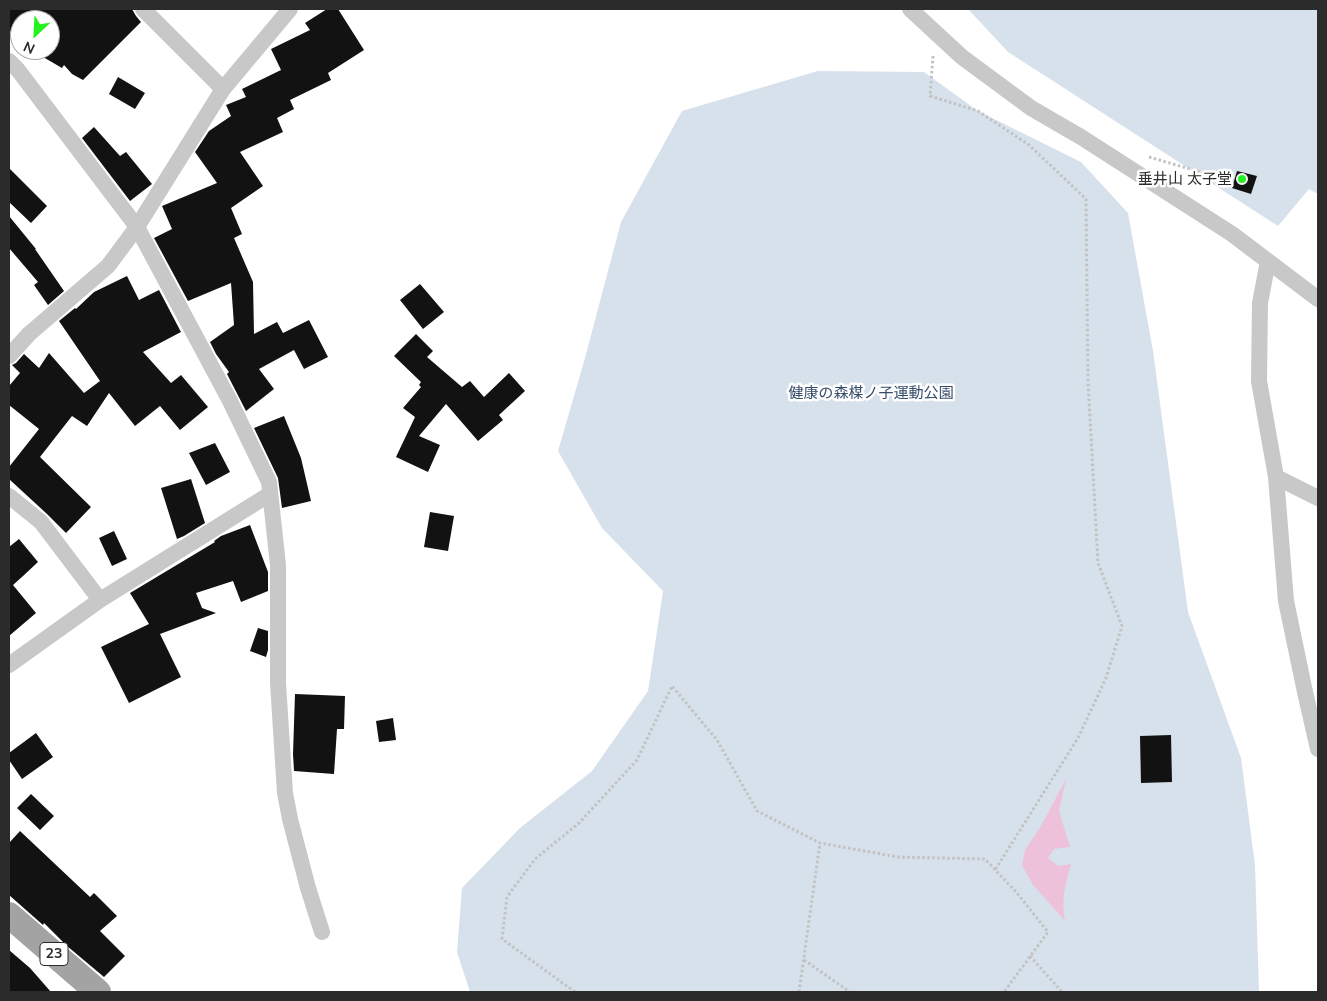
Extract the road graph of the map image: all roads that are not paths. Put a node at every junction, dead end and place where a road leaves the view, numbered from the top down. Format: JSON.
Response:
{"nodes":[{"id":1,"x":143,"y":9,"type":"edge"},
{"id":2,"x":290,"y":9,"type":"edge"},
{"id":3,"x":910,"y":9,"type":"edge"},
{"id":4,"x":9,"y":61,"type":"edge"},
{"id":5,"x":222,"y":89,"type":"junction"},
{"id":6,"x":137,"y":226,"type":"junction"},
{"id":7,"x":1268,"y":261,"type":"junction"},
{"id":8,"x":1318,"y":299,"type":"edge"},
{"id":9,"x":9,"y":356,"type":"edge"},
{"id":10,"x":1276,"y":477,"type":"junction"},
{"id":11,"x":270,"y":494,"type":"junction"},
{"id":12,"x":9,"y":496,"type":"edge"},
{"id":13,"x":1318,"y":498,"type":"edge"},
{"id":14,"x":100,"y":600,"type":"junction"},
{"id":15,"x":9,"y":665,"type":"edge"},
{"id":16,"x":1317,"y":740,"type":"edge"},
{"id":17,"x":9,"y":915,"type":"edge"},
{"id":18,"x":322,"y":932,"type":"dead end"},
{"id":19,"x":98,"y":992,"type":"edge"}],
"edges":[{"from":1,"to":5,"type":"street"},
{"from":2,"to":5,"type":"street"},
{"from":3,"to":7,"type":"street"},
{"from":4,"to":6,"type":"street"},
{"from":5,"to":6,"type":"street"},
{"from":6,"to":9,"type":"street"},
{"from":6,"to":11,"type":"street"},
{"from":7,"to":8,"type":"street"},
{"from":7,"to":10,"type":"street"},
{"from":10,"to":13,"type":"street"},
{"from":10,"to":16,"type":"street"},
{"from":11,"to":14,"type":"street"},
{"from":11,"to":18,"type":"street"},
{"from":12,"to":14,"type":"street"},
{"from":14,"to":15,"type":"street"},
{"from":17,"to":19,"type":"main road","number":"23"}]}
